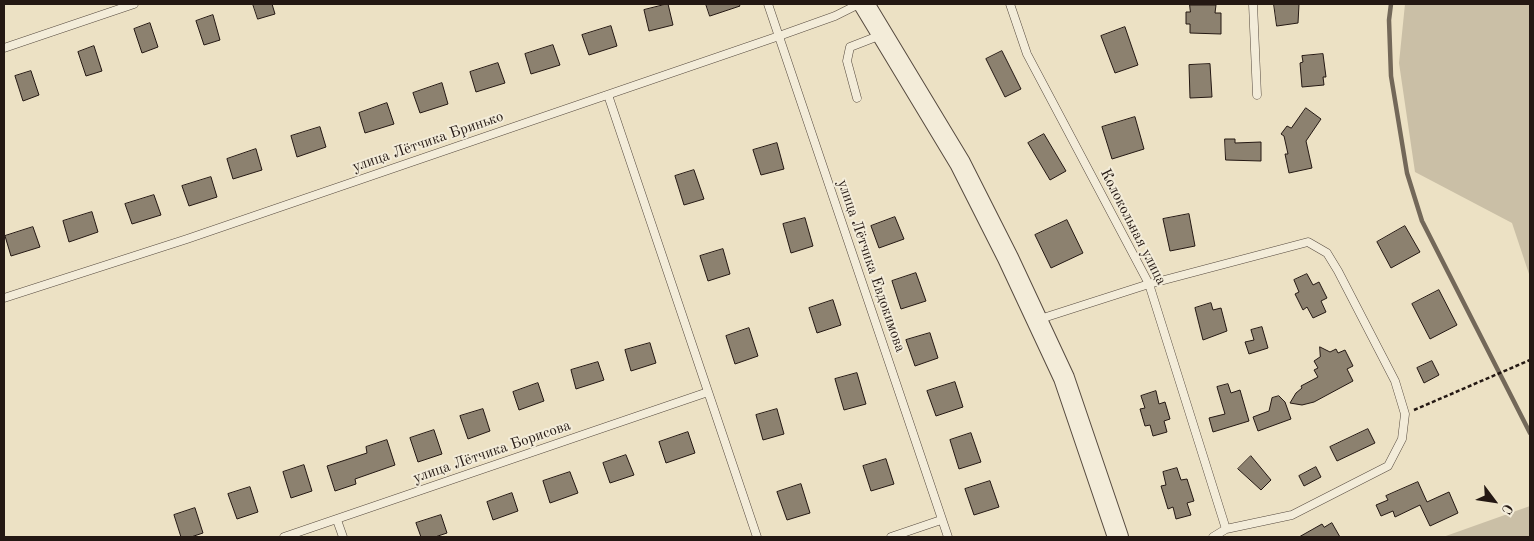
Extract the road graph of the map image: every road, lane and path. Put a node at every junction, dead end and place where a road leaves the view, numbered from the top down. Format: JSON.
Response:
{"nodes":[{"id":1,"x":134,"y":4,"type":"edge"},
{"id":2,"x":768,"y":4,"type":"edge"},
{"id":3,"x":859,"y":4,"type":"edge"},
{"id":4,"x":864,"y":4,"type":"edge"},
{"id":5,"x":1010,"y":4,"type":"edge"},
{"id":6,"x":1253,"y":4,"type":"edge"},
{"id":7,"x":883,"y":35,"type":"junction"},
{"id":8,"x":778,"y":36,"type":"junction"},
{"id":9,"x":4,"y":48,"type":"edge"},
{"id":10,"x":608,"y":95,"type":"junction"},
{"id":11,"x":1257,"y":96,"type":"dead end"},
{"id":12,"x":857,"y":98,"type":"dead end"},
{"id":13,"x":1148,"y":284,"type":"junction"},
{"id":14,"x":4,"y":298,"type":"edge"},
{"id":15,"x":1037,"y":320,"type":"junction"},
{"id":16,"x":1530,"y":360,"type":"edge"},
{"id":17,"x":708,"y":392,"type":"junction"},
{"id":18,"x":1405,"y":414,"type":"junction"},
{"id":19,"x":337,"y":520,"type":"junction"},
{"id":20,"x":942,"y":520,"type":"junction"},
{"id":21,"x":1226,"y":529,"type":"junction"},
{"id":22,"x":284,"y":537,"type":"edge"},
{"id":23,"x":343,"y":537,"type":"edge"},
{"id":24,"x":757,"y":537,"type":"edge"},
{"id":25,"x":892,"y":537,"type":"edge"},
{"id":26,"x":948,"y":537,"type":"edge"},
{"id":27,"x":1118,"y":537,"type":"edge"},
{"id":28,"x":1213,"y":537,"type":"edge"}],
"edges":[{"from":1,"to":9,"type":"lane"},
{"from":2,"to":8,"type":"lane","name":"улица Лётчика Евдокимова"},
{"from":3,"to":8,"type":"lane","name":"улица Лётчика Бринько"},
{"from":4,"to":7,"type":"street"},
{"from":5,"to":13,"type":"lane","name":"Колокольная улица"},
{"from":6,"to":11,"type":"lane"},
{"from":7,"to":12,"type":"lane"},
{"from":7,"to":15,"type":"street"},
{"from":8,"to":10,"type":"lane","name":"улица Лётчика Бринько"},
{"from":8,"to":20,"type":"lane","name":"улица Лётчика Евдокимова"},
{"from":10,"to":14,"type":"lane","name":"улица Лётчика Бринько"},
{"from":10,"to":17,"type":"lane"},
{"from":13,"to":15,"type":"lane"},
{"from":13,"to":18,"type":"lane"},
{"from":13,"to":21,"type":"lane","name":"Колокольная улица"},
{"from":15,"to":27,"type":"street"},
{"from":16,"to":18,"type":"path"},
{"from":17,"to":19,"type":"lane","name":"улица Лётчика Борисова"},
{"from":17,"to":24,"type":"lane"},
{"from":18,"to":21,"type":"lane"},
{"from":19,"to":22,"type":"lane","name":"улица Лётчика Борисова"},
{"from":19,"to":23,"type":"lane"},
{"from":20,"to":25,"type":"lane"},
{"from":20,"to":26,"type":"lane","name":"улица Лётчика Евдокимова"},
{"from":21,"to":28,"type":"lane"}]}
